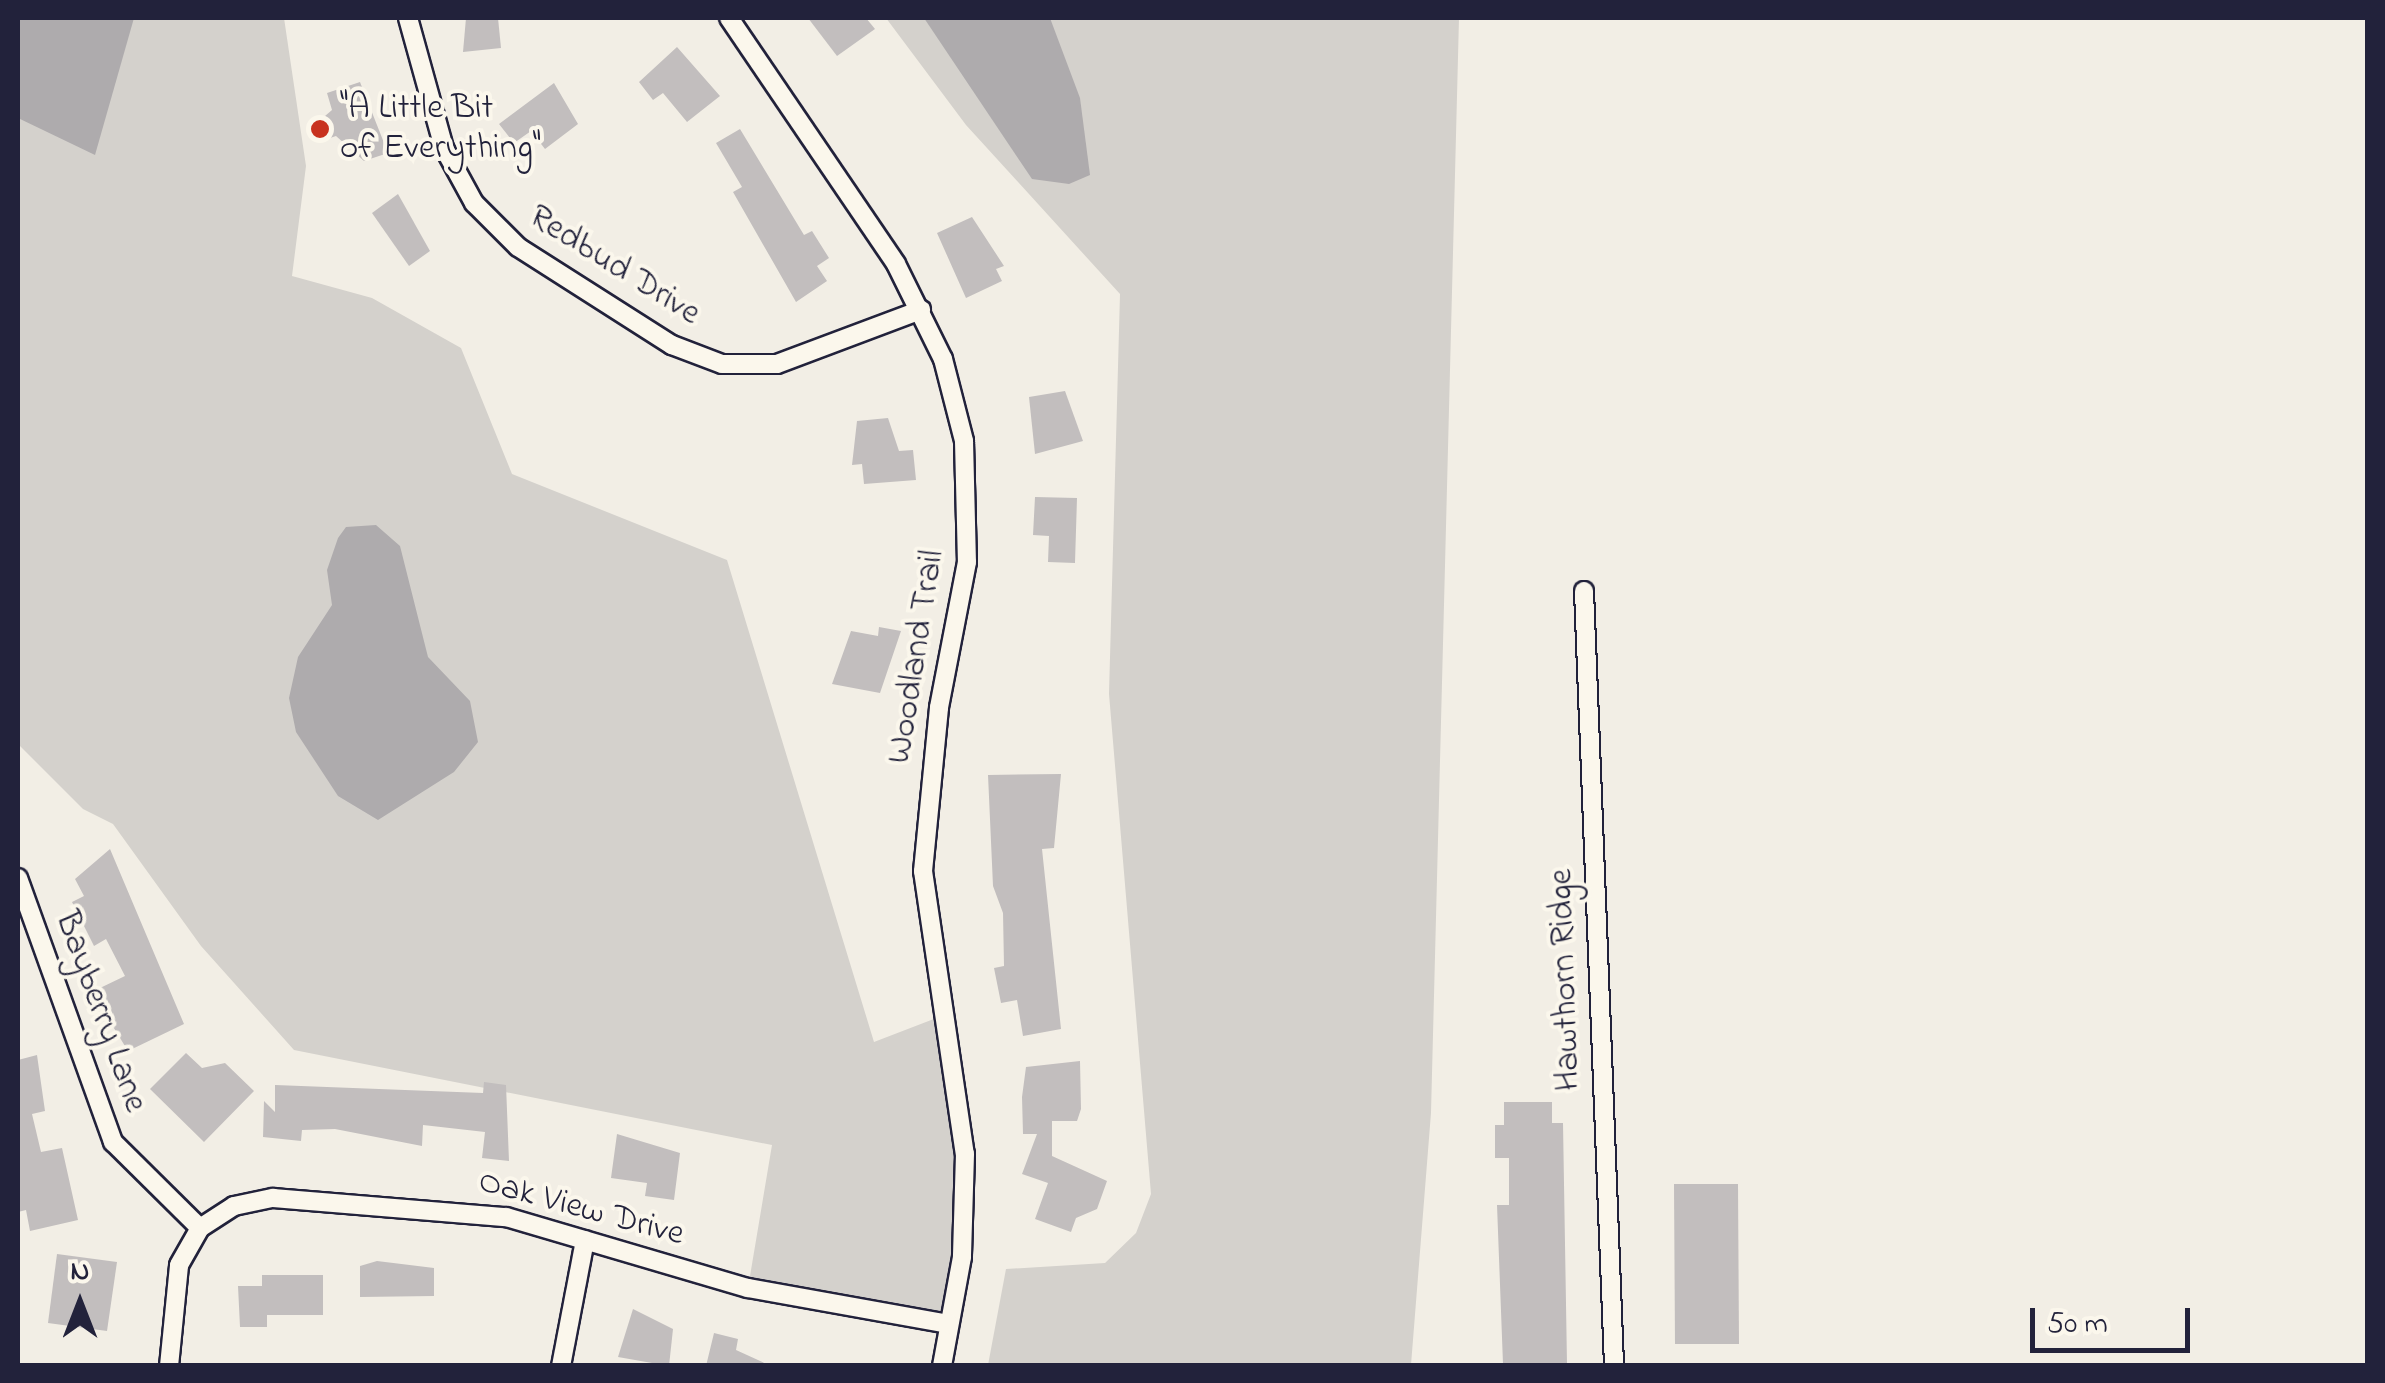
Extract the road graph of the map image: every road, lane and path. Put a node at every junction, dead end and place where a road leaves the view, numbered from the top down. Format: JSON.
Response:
{"nodes":[{"id":1,"x":408,"y":18,"type":"edge"},
{"id":2,"x":728,"y":18,"type":"edge"},
{"id":3,"x":921,"y":310,"type":"junction"},
{"id":4,"x":1584,"y":591,"type":"dead end"},
{"id":5,"x":18,"y":878,"type":"edge"},
{"id":6,"x":200,"y":1228,"type":"junction"},
{"id":7,"x":585,"y":1240,"type":"junction"},
{"id":8,"x":950,"y":1324,"type":"junction"},
{"id":9,"x":169,"y":1366,"type":"edge"},
{"id":10,"x":561,"y":1366,"type":"edge"},
{"id":11,"x":942,"y":1366,"type":"edge"},
{"id":12,"x":1614,"y":1366,"type":"edge"}],
"edges":[{"from":1,"to":3,"type":"street","name":"Redbud Drive"},
{"from":2,"to":3,"type":"street","name":"Woodland Trail"},
{"from":3,"to":8,"type":"street","name":"Woodland Trail"},
{"from":4,"to":12,"type":"street","name":"Hawthorn Ridge"},
{"from":5,"to":6,"type":"street","name":"Bayberry Lane"},
{"from":6,"to":7,"type":"street","name":"Oak View Drive"},
{"from":6,"to":9,"type":"street"},
{"from":7,"to":8,"type":"street","name":"Oak View Drive"},
{"from":7,"to":10,"type":"street"},
{"from":8,"to":11,"type":"street","name":"Woodland Trail"}]}
